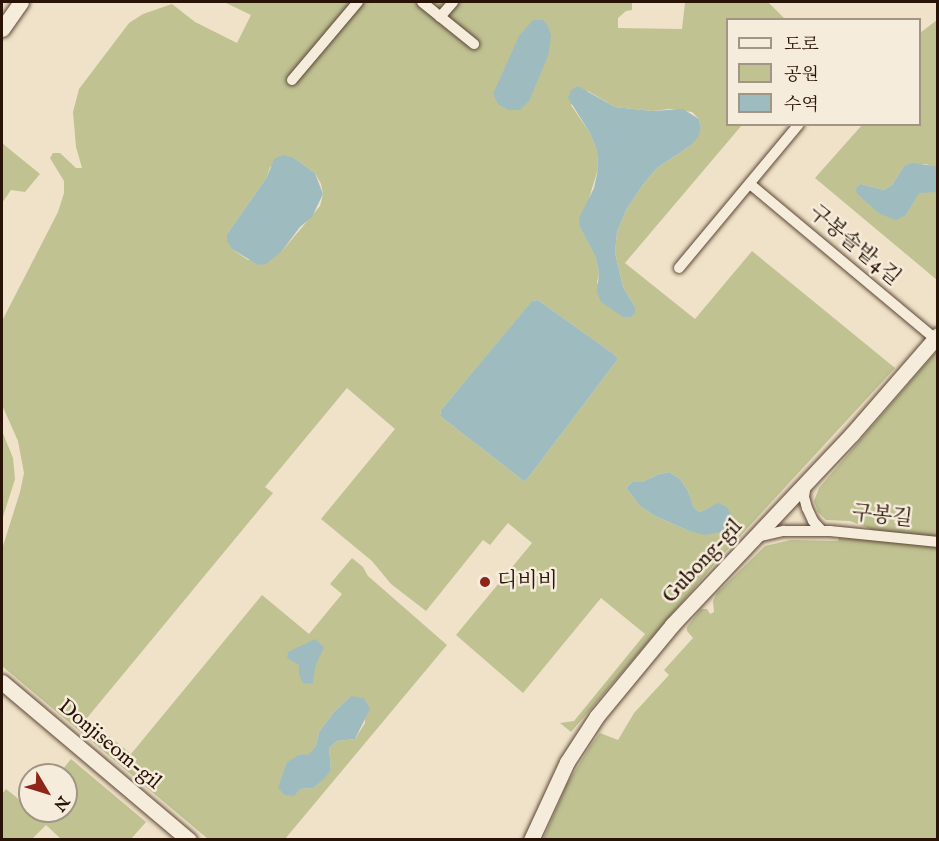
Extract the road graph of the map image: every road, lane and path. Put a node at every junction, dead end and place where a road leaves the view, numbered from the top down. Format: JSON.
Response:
{"nodes":[{"id":1,"x":21,"y":2,"type":"edge"},
{"id":2,"x":358,"y":2,"type":"edge"},
{"id":3,"x":422,"y":2,"type":"edge"},
{"id":4,"x":453,"y":2,"type":"edge"},
{"id":5,"x":440,"y":16,"type":"junction"},
{"id":6,"x":2,"y":29,"type":"edge"},
{"id":7,"x":474,"y":45,"type":"dead end"},
{"id":8,"x":292,"y":80,"type":"dead end"},
{"id":9,"x":797,"y":126,"type":"edge"},
{"id":10,"x":750,"y":184,"type":"junction"},
{"id":11,"x":679,"y":268,"type":"dead end"},
{"id":12,"x":936,"y":337,"type":"edge"},
{"id":13,"x":806,"y":484,"type":"junction"},
{"id":14,"x":822,"y":531,"type":"junction"},
{"id":15,"x":754,"y":538,"type":"junction"},
{"id":16,"x":938,"y":542,"type":"edge"},
{"id":17,"x":4,"y":688,"type":"edge"},
{"id":18,"x":189,"y":840,"type":"edge"},
{"id":19,"x":531,"y":840,"type":"edge"}],
"edges":[{"from":1,"to":6,"type":"street"},
{"from":2,"to":8,"type":"street"},
{"from":3,"to":5,"type":"street"},
{"from":4,"to":5,"type":"street"},
{"from":5,"to":7,"type":"street"},
{"from":9,"to":10,"type":"street"},
{"from":10,"to":11,"type":"street"},
{"from":10,"to":12,"type":"street","name":"구봉솔밭4길"},
{"from":12,"to":13,"type":"street","name":"Gubong-gil"},
{"from":13,"to":14,"type":"street","name":"구봉길"},
{"from":13,"to":15,"type":"street","name":"Gubong-gil"},
{"from":14,"to":15,"type":"street","name":"구봉길"},
{"from":14,"to":16,"type":"street","name":"구봉길"},
{"from":15,"to":19,"type":"street","name":"Gubong-gil"},
{"from":17,"to":18,"type":"street","name":"Donjiseom-gil"}]}
